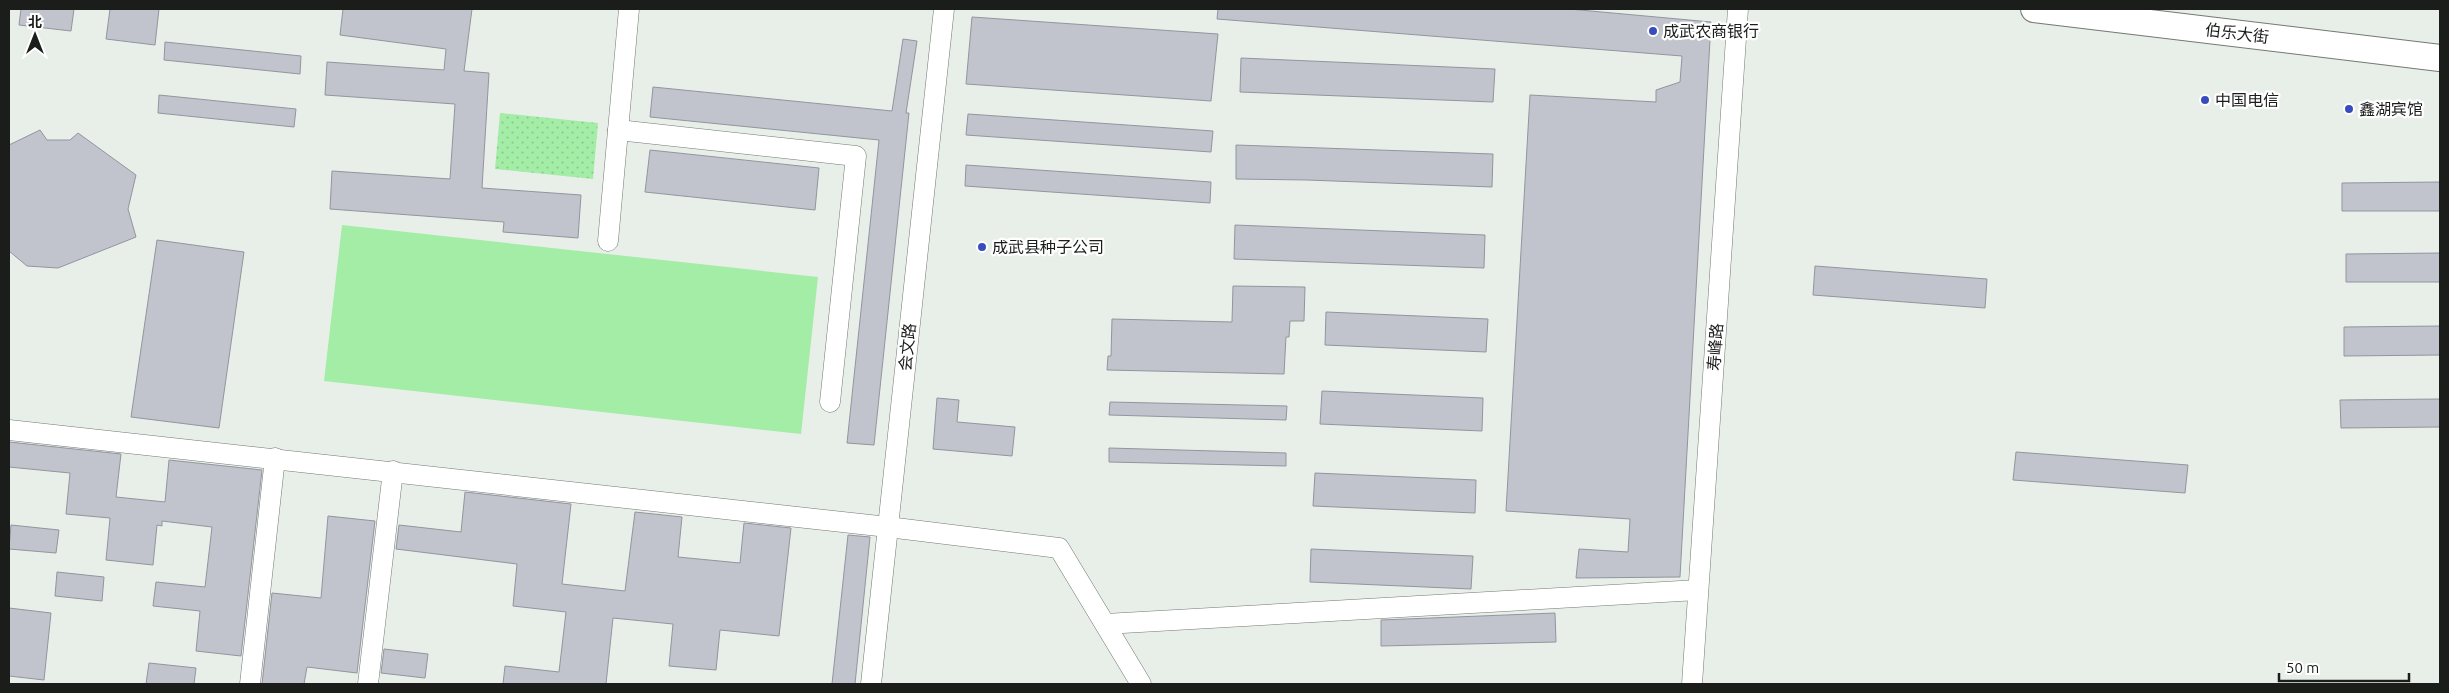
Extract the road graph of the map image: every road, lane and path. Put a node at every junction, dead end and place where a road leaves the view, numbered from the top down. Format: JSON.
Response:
{"nodes":[{"id":1,"x":629,"y":9,"type":"edge"},
{"id":2,"x":944,"y":9,"type":"edge"},
{"id":3,"x":1738,"y":9,"type":"edge"},
{"id":4,"x":2034,"y":9,"type":"edge"},
{"id":5,"x":2440,"y":58,"type":"edge"},
{"id":6,"x":618,"y":130,"type":"junction"},
{"id":7,"x":608,"y":240,"type":"dead end"},
{"id":8,"x":830,"y":402,"type":"dead end"},
{"id":9,"x":9,"y":430,"type":"edge"},
{"id":10,"x":275,"y":458,"type":"junction"},
{"id":11,"x":393,"y":471,"type":"junction"},
{"id":12,"x":888,"y":527,"type":"junction"},
{"id":13,"x":1698,"y":590,"type":"junction"},
{"id":14,"x":1105,"y":624,"type":"junction"},
{"id":15,"x":250,"y":684,"type":"edge"},
{"id":16,"x":368,"y":684,"type":"edge"},
{"id":17,"x":871,"y":684,"type":"edge"},
{"id":18,"x":1142,"y":684,"type":"edge"},
{"id":19,"x":1692,"y":684,"type":"edge"}],
"edges":[{"from":1,"to":6,"type":"street"},
{"from":2,"to":12,"type":"street","name":"会文路"},
{"from":3,"to":13,"type":"street","name":"寿峰路"},
{"from":4,"to":5,"type":"main road","name":"伯乐大街"},
{"from":6,"to":7,"type":"street"},
{"from":6,"to":8,"type":"street"},
{"from":9,"to":10,"type":"street"},
{"from":10,"to":11,"type":"street"},
{"from":10,"to":15,"type":"street"},
{"from":11,"to":12,"type":"street"},
{"from":11,"to":16,"type":"street"},
{"from":12,"to":14,"type":"street"},
{"from":12,"to":17,"type":"street","name":"会文路"},
{"from":13,"to":14,"type":"street"},
{"from":13,"to":19,"type":"street","name":"寿峰路"},
{"from":14,"to":18,"type":"street"}]}
